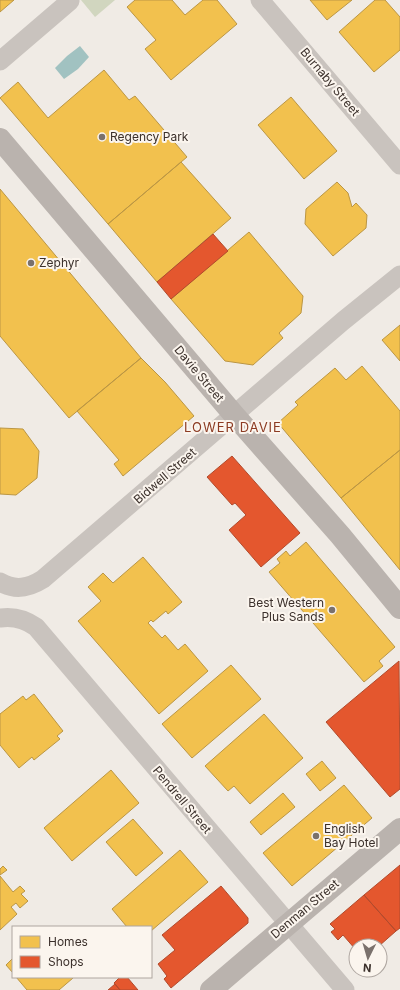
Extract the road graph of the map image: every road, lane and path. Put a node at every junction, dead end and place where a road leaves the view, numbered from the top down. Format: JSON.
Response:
{"nodes":[{"id":1,"x":260,"y":0,"type":"edge"},
{"id":2,"x":70,"y":1,"type":"dead end"},
{"id":3,"x":0,"y":60,"type":"edge"},
{"id":4,"x":0,"y":139,"type":"edge"},
{"id":5,"x":400,"y":164,"type":"edge"},
{"id":6,"x":400,"y":275,"type":"edge"},
{"id":7,"x":235,"y":416,"type":"junction"},
{"id":8,"x":8,"y":585,"type":"edge"},
{"id":9,"x":400,"y":608,"type":"edge"},
{"id":10,"x":7,"y":618,"type":"edge"},
{"id":11,"x":400,"y":829,"type":"edge"},
{"id":12,"x":289,"y":924,"type":"junction"},
{"id":13,"x":211,"y":990,"type":"edge"},
{"id":14,"x":345,"y":990,"type":"edge"}],
"edges":[{"from":1,"to":5,"type":"street","name":"Burnaby Street"},
{"from":2,"to":3,"type":"street"},
{"from":4,"to":7,"type":"main road","name":"Davie Street"},
{"from":6,"to":7,"type":"street","name":"Bidwell Street"},
{"from":7,"to":8,"type":"street","name":"Bidwell Street"},
{"from":7,"to":9,"type":"main road","name":"Davie Street"},
{"from":10,"to":12,"type":"street","name":"Pendrell Street"},
{"from":11,"to":12,"type":"main road","name":"Denman Street"},
{"from":12,"to":13,"type":"main road","name":"Denman Street"},
{"from":12,"to":14,"type":"street","name":"Pendrell Street"}]}
